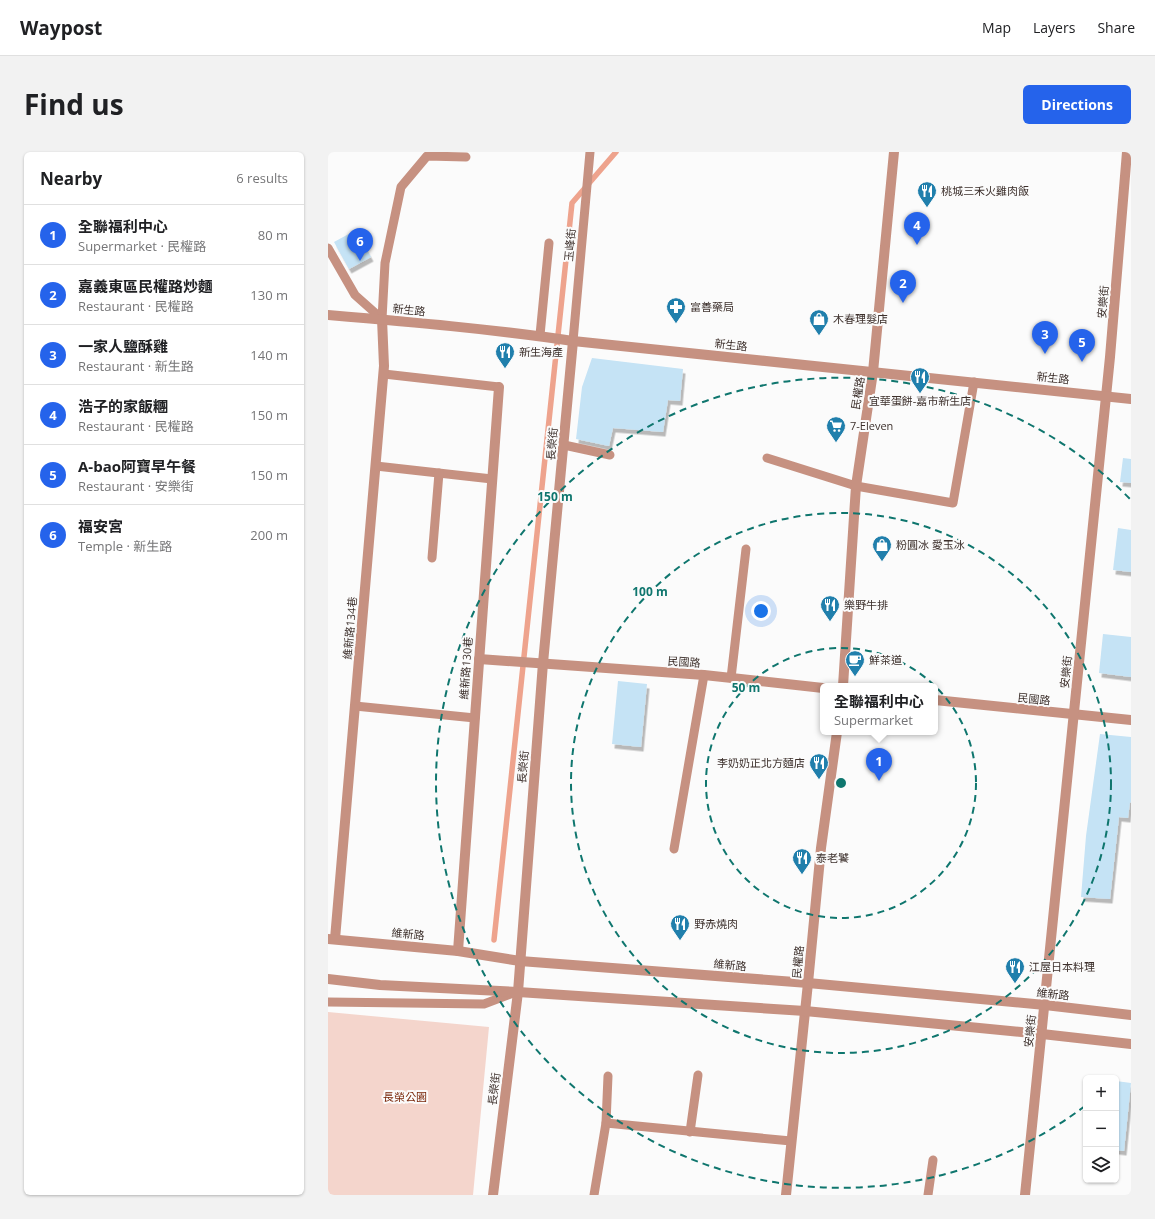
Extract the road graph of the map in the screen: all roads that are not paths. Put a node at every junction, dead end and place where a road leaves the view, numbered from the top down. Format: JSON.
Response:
{"nodes":[{"id":1,"x":590,"y":152,"type":"edge"},
{"id":2,"x":894,"y":152,"type":"edge"},
{"id":3,"x":1127,"y":152,"type":"edge"},
{"id":4,"x":466,"y":157,"type":"dead end"},
{"id":5,"x":549,"y":243,"type":"dead end"},
{"id":6,"x":328,"y":248,"type":"edge"},
{"id":7,"x":328,"y":315,"type":"edge"},
{"id":8,"x":382,"y":319,"type":"junction"},
{"id":9,"x":545,"y":336,"type":"junction"},
{"id":10,"x":570,"y":340,"type":"junction"},
{"id":11,"x":873,"y":372,"type":"junction"},
{"id":12,"x":384,"y":374,"type":"junction"},
{"id":13,"x":974,"y":382,"type":"junction"},
{"id":14,"x":499,"y":388,"type":"joint"},
{"id":15,"x":1106,"y":396,"type":"junction"},
{"id":16,"x":1131,"y":398,"type":"edge"},
{"id":17,"x":564,"y":445,"type":"junction"},
{"id":18,"x":610,"y":455,"type":"dead end"},
{"id":19,"x":767,"y":458,"type":"dead end"},
{"id":20,"x":376,"y":466,"type":"junction"},
{"id":21,"x":439,"y":473,"type":"junction"},
{"id":22,"x":492,"y":479,"type":"junction"},
{"id":23,"x":856,"y":486,"type":"junction"},
{"id":24,"x":746,"y":549,"type":"dead end"},
{"id":25,"x":432,"y":558,"type":"dead end"},
{"id":26,"x":479,"y":659,"type":"junction"},
{"id":27,"x":543,"y":663,"type":"junction"},
{"id":28,"x":704,"y":675,"type":"junction"},
{"id":29,"x":731,"y":678,"type":"junction"},
{"id":30,"x":843,"y":683,"type":"edge"},
{"id":31,"x":820,"y":688,"type":"edge"},
{"id":32,"x":938,"y":700,"type":"edge"},
{"id":33,"x":355,"y":706,"type":"junction"},
{"id":34,"x":1074,"y":715,"type":"junction"},
{"id":35,"x":475,"y":718,"type":"junction"},
{"id":36,"x":1131,"y":720,"type":"edge"},
{"id":37,"x":837,"y":735,"type":"edge"},
{"id":38,"x":674,"y":849,"type":"dead end"},
{"id":39,"x":331,"y":939,"type":"edge"},
{"id":40,"x":458,"y":951,"type":"junction"},
{"id":41,"x":520,"y":961,"type":"junction"},
{"id":42,"x":328,"y":979,"type":"edge"},
{"id":43,"x":808,"y":983,"type":"junction"},
{"id":44,"x":518,"y":992,"type":"junction"},
{"id":45,"x":328,"y":1002,"type":"edge"},
{"id":46,"x":1045,"y":1005,"type":"junction"},
{"id":47,"x":805,"y":1011,"type":"junction"},
{"id":48,"x":1131,"y":1015,"type":"edge"},
{"id":49,"x":1042,"y":1034,"type":"junction"},
{"id":50,"x":1131,"y":1044,"type":"edge"},
{"id":51,"x":698,"y":1075,"type":"dead end"},
{"id":52,"x":608,"y":1076,"type":"dead end"},
{"id":53,"x":606,"y":1123,"type":"junction"},
{"id":54,"x":690,"y":1132,"type":"junction"},
{"id":55,"x":791,"y":1141,"type":"junction"},
{"id":56,"x":933,"y":1160,"type":"dead end"},
{"id":57,"x":493,"y":1195,"type":"edge"},
{"id":58,"x":594,"y":1195,"type":"edge"},
{"id":59,"x":786,"y":1195,"type":"edge"},
{"id":60,"x":928,"y":1195,"type":"edge"},
{"id":61,"x":1025,"y":1195,"type":"edge"}],
"edges":[{"from":1,"to":10,"type":"lane","name":"玉峰街"},
{"from":2,"to":11,"type":"street","name":"民權路"},
{"from":3,"to":15,"type":"street","name":"安樂街"},
{"from":4,"to":8,"type":"lane"},
{"from":5,"to":9,"type":"lane"},
{"from":6,"to":8,"type":"lane"},
{"from":7,"to":8,"type":"street","name":"新生路"},
{"from":8,"to":9,"type":"street","name":"新生路"},
{"from":8,"to":12,"type":"street","name":"維新路134巷"},
{"from":9,"to":10,"type":"street","name":"新生路"},
{"from":10,"to":11,"type":"street","name":"新生路"},
{"from":10,"to":17,"type":"street","name":"長榮街"},
{"from":11,"to":13,"type":"street","name":"新生路"},
{"from":11,"to":23,"type":"street","name":"民權路"},
{"from":12,"to":14,"type":"lane"},
{"from":12,"to":20,"type":"street","name":"維新路134巷"},
{"from":13,"to":15,"type":"street","name":"新生路"},
{"from":13,"to":23,"type":"lane"},
{"from":14,"to":22,"type":"street","name":"維新路130巷"},
{"from":15,"to":16,"type":"street","name":"新生路"},
{"from":15,"to":34,"type":"street","name":"安樂街"},
{"from":17,"to":18,"type":"lane"},
{"from":17,"to":27,"type":"street","name":"長榮街"},
{"from":19,"to":23,"type":"lane"},
{"from":20,"to":21,"type":"lane"},
{"from":20,"to":33,"type":"street","name":"維新路134巷"},
{"from":21,"to":22,"type":"lane"},
{"from":21,"to":25,"type":"lane"},
{"from":22,"to":26,"type":"street","name":"維新路130巷"},
{"from":23,"to":30,"type":"street","name":"民權路"},
{"from":24,"to":29,"type":"lane"},
{"from":26,"to":27,"type":"street","name":"民國路"},
{"from":26,"to":35,"type":"street","name":"維新路130巷"},
{"from":27,"to":28,"type":"street","name":"民國路"},
{"from":27,"to":41,"type":"street","name":"長榮街"},
{"from":28,"to":29,"type":"street","name":"民國路"},
{"from":28,"to":38,"type":"lane"},
{"from":29,"to":31,"type":"street","name":"民國路"},
{"from":32,"to":34,"type":"street","name":"民國路"},
{"from":33,"to":35,"type":"lane"},
{"from":33,"to":39,"type":"street","name":"維新路134巷"},
{"from":34,"to":36,"type":"street","name":"民國路"},
{"from":34,"to":46,"type":"street","name":"安樂街"},
{"from":35,"to":40,"type":"street","name":"維新路130巷"},
{"from":37,"to":43,"type":"street","name":"民權路"},
{"from":39,"to":40,"type":"street","name":"維新路"},
{"from":40,"to":41,"type":"street","name":"維新路"},
{"from":41,"to":43,"type":"street","name":"維新路"},
{"from":41,"to":44,"type":"street","name":"長榮街"},
{"from":42,"to":44,"type":"street"},
{"from":43,"to":46,"type":"street","name":"維新路"},
{"from":43,"to":47,"type":"street","name":"民權路"},
{"from":44,"to":45,"type":"lane"},
{"from":44,"to":47,"type":"street"},
{"from":44,"to":57,"type":"street","name":"長榮街"},
{"from":46,"to":48,"type":"street","name":"維新路"},
{"from":46,"to":49,"type":"street","name":"安樂街"},
{"from":47,"to":49,"type":"street"},
{"from":47,"to":55,"type":"street","name":"民權路"},
{"from":49,"to":50,"type":"street"},
{"from":49,"to":61,"type":"street","name":"安樂街"},
{"from":51,"to":54,"type":"lane"},
{"from":52,"to":53,"type":"lane"},
{"from":53,"to":54,"type":"lane"},
{"from":53,"to":58,"type":"lane"},
{"from":54,"to":55,"type":"lane"},
{"from":55,"to":59,"type":"street","name":"民權路"},
{"from":56,"to":60,"type":"lane"}]}
